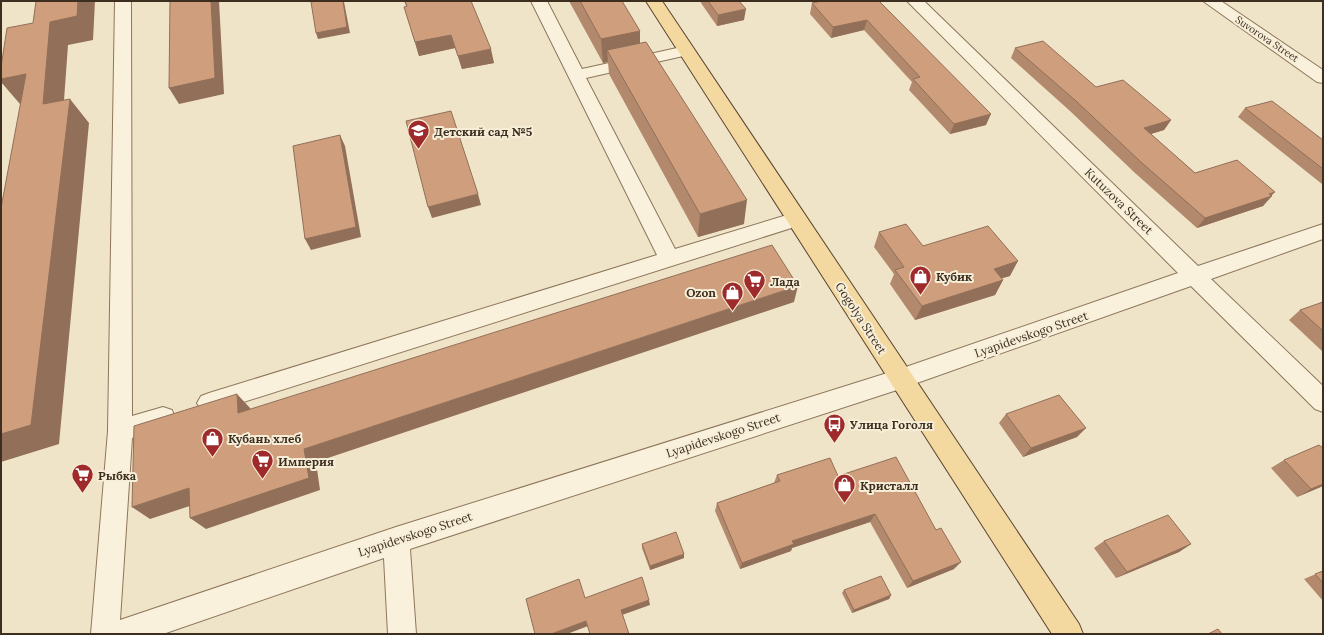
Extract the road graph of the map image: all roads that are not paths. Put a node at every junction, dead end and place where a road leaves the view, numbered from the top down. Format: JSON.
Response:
{"nodes":[{"id":1,"x":123,"y":1,"type":"edge"},
{"id":2,"x":539,"y":1,"type":"edge"},
{"id":3,"x":654,"y":1,"type":"edge"},
{"id":4,"x":915,"y":1,"type":"edge"},
{"id":5,"x":1211,"y":1,"type":"edge"},
{"id":6,"x":686,"y":51,"type":"junction"},
{"id":7,"x":576,"y":75,"type":"junction"},
{"id":8,"x":1323,"y":78,"type":"edge"},
{"id":9,"x":796,"y":219,"type":"junction"},
{"id":10,"x":1323,"y":231,"type":"edge"},
{"id":11,"x":670,"y":260,"type":"junction"},
{"id":12,"x":1196,"y":276,"type":"junction"},
{"id":13,"x":900,"y":379,"type":"junction"},
{"id":14,"x":1323,"y":402,"type":"edge"},
{"id":15,"x":120,"y":431,"type":"junction"},
{"id":16,"x":396,"y":540,"type":"junction"},
{"id":17,"x":105,"y":634,"type":"edge"},
{"id":18,"x":122,"y":634,"type":"edge"},
{"id":19,"x":402,"y":634,"type":"edge"},
{"id":20,"x":1069,"y":634,"type":"edge"}],
"edges":[{"from":1,"to":15,"type":"street"},
{"from":2,"to":7,"type":"street"},
{"from":3,"to":6,"type":"main road","name":"Gogolya Street"},
{"from":4,"to":12,"type":"street","name":"Kutuzova Street"},
{"from":5,"to":8,"type":"street","name":"Suvorova Street"},
{"from":6,"to":7,"type":"street"},
{"from":6,"to":9,"type":"main road","name":"Gogolya Street"},
{"from":7,"to":11,"type":"street"},
{"from":9,"to":11,"type":"street"},
{"from":9,"to":13,"type":"main road","name":"Gogolya Street"},
{"from":10,"to":12,"type":"street","name":"Lyapidevskogo Street"},
{"from":11,"to":15,"type":"street"},
{"from":12,"to":13,"type":"street","name":"Lyapidevskogo Street"},
{"from":12,"to":14,"type":"street","name":"Kutuzova Street"},
{"from":13,"to":16,"type":"street","name":"Lyapidevskogo Street"},
{"from":13,"to":20,"type":"main road","name":"Gogolya Street"},
{"from":15,"to":17,"type":"street"},
{"from":16,"to":18,"type":"street","name":"Lyapidevskogo Street"},
{"from":16,"to":19,"type":"street"}]}
